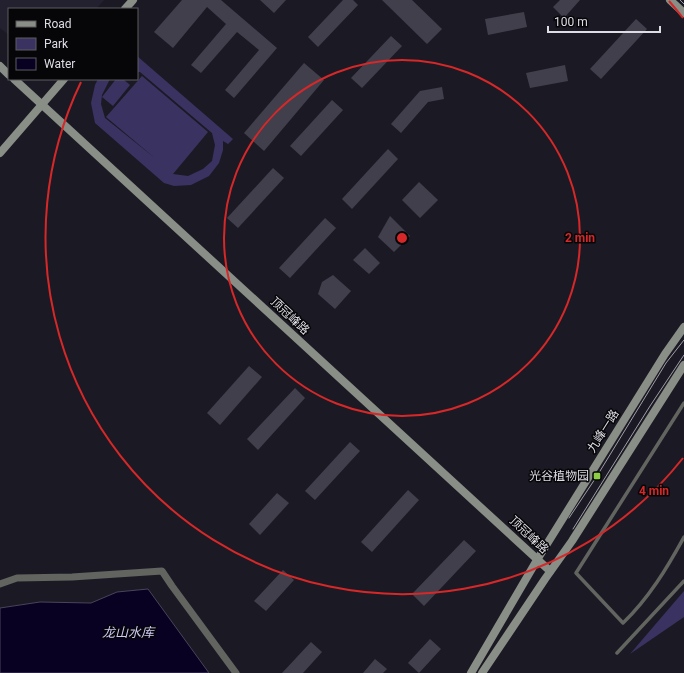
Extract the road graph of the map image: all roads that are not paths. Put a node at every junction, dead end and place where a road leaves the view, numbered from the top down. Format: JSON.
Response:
{"nodes":[{"id":1,"x":133,"y":0,"type":"edge"},
{"id":2,"x":670,"y":0,"type":"edge"},
{"id":3,"x":126,"y":8,"type":"edge"},
{"id":4,"x":684,"y":13,"type":"edge"},
{"id":5,"x":0,"y":66,"type":"edge"},
{"id":6,"x":8,"y":73,"type":"edge"},
{"id":7,"x":15,"y":80,"type":"edge"},
{"id":8,"x":63,"y":80,"type":"edge"},
{"id":9,"x":42,"y":104,"type":"junction"},
{"id":10,"x":0,"y":153,"type":"edge"},
{"id":11,"x":684,"y":327,"type":"edge"},
{"id":12,"x":684,"y":365,"type":"edge"},
{"id":13,"x":684,"y":402,"type":"edge"},
{"id":14,"x":684,"y":537,"type":"edge"},
{"id":15,"x":537,"y":560,"type":"junction"},
{"id":16,"x":550,"y":571,"type":"junction"},
{"id":17,"x":684,"y":581,"type":"edge"},
{"id":18,"x":0,"y":584,"type":"edge"},
{"id":19,"x":617,"y":653,"type":"dead end"},
{"id":20,"x":236,"y":673,"type":"edge"},
{"id":21,"x":471,"y":673,"type":"edge"},
{"id":22,"x":482,"y":673,"type":"edge"}],
"edges":[{"from":1,"to":3,"type":"street"},
{"from":2,"to":4,"type":"street"},
{"from":5,"to":6,"type":"street"},
{"from":7,"to":9,"type":"street","name":"顶冠峰路"},
{"from":8,"to":9,"type":"street"},
{"from":9,"to":10,"type":"street"},
{"from":9,"to":15,"type":"street","name":"顶冠峰路"},
{"from":11,"to":15,"type":"street","name":"九峰一路"},
{"from":12,"to":16,"type":"street"},
{"from":13,"to":14,"type":"lane"},
{"from":15,"to":16,"type":"street","name":"顶冠峰路"},
{"from":15,"to":21,"type":"street","name":"九峰一路"},
{"from":16,"to":22,"type":"street"},
{"from":17,"to":19,"type":"lane"},
{"from":18,"to":20,"type":"street"}]}
